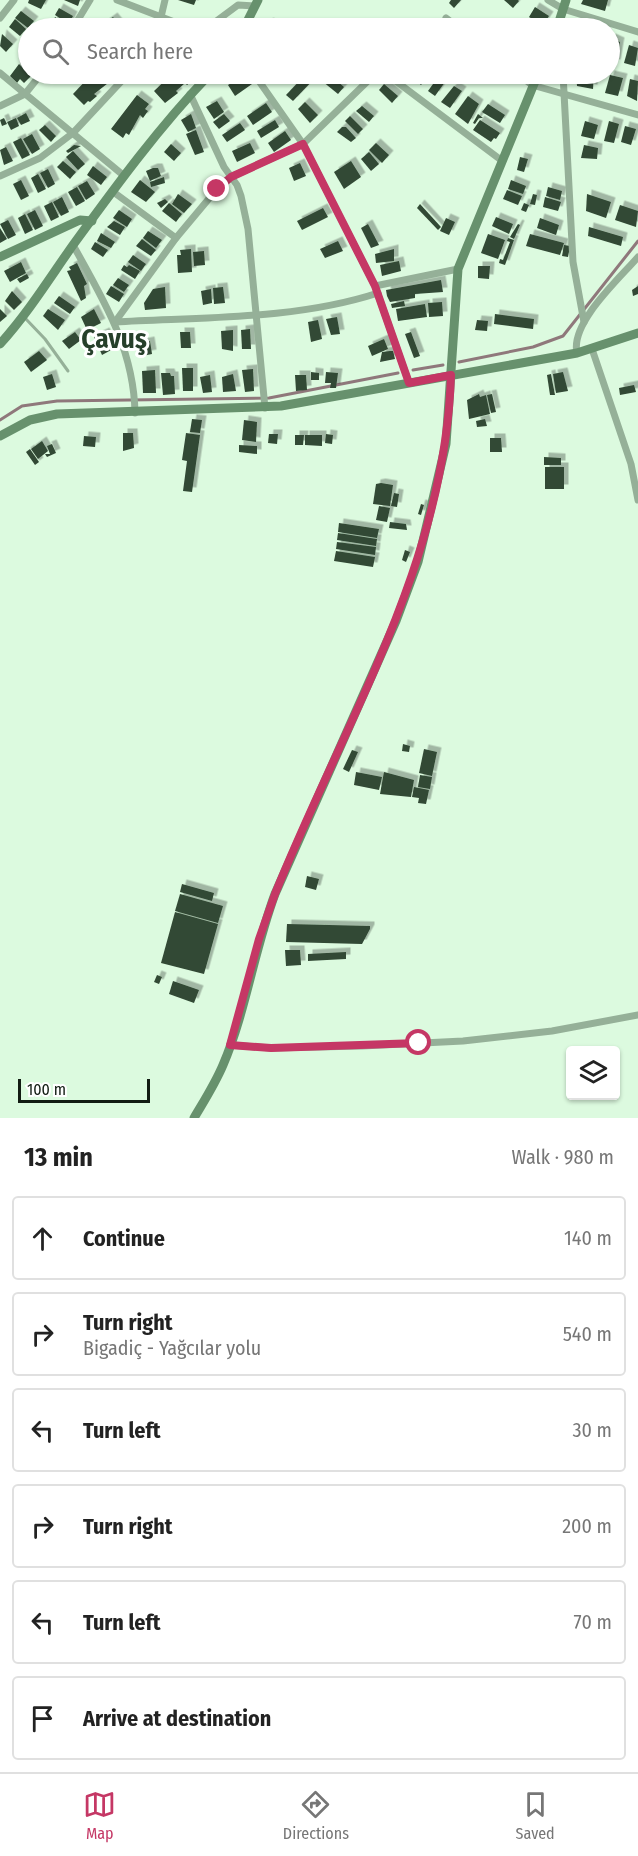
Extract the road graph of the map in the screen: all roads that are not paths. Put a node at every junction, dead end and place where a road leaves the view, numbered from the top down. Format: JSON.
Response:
{"nodes":[{"id":1,"x":14,"y":0,"type":"edge"},
{"id":2,"x":90,"y":0,"type":"edge"},
{"id":3,"x":117,"y":0,"type":"edge"},
{"id":4,"x":165,"y":0,"type":"edge"},
{"id":5,"x":548,"y":0,"type":"edge"},
{"id":6,"x":242,"y":2,"type":"edge"},
{"id":7,"x":256,"y":3,"type":"edge"},
{"id":8,"x":564,"y":4,"type":"edge"},
{"id":9,"x":161,"y":17,"type":"joint"},
{"id":10,"x":0,"y":18,"type":"edge"},
{"id":11,"x":79,"y":18,"type":"edge"},
{"id":12,"x":220,"y":18,"type":"edge"},
{"id":13,"x":249,"y":18,"type":"edge"},
{"id":14,"x":600,"y":18,"type":"edge"},
{"id":15,"x":620,"y":26,"type":"edge"},
{"id":16,"x":638,"y":33,"type":"edge"},
{"id":17,"x":0,"y":73,"type":"edge"},
{"id":18,"x":33,"y":84,"type":"edge"},
{"id":19,"x":119,"y":84,"type":"edge"},
{"id":20,"x":200,"y":84,"type":"edge"},
{"id":21,"x":261,"y":84,"type":"edge"},
{"id":22,"x":363,"y":84,"type":"edge"},
{"id":23,"x":398,"y":84,"type":"edge"},
{"id":24,"x":564,"y":84,"type":"edge"},
{"id":25,"x":532,"y":85,"type":"joint"},
{"id":26,"x":565,"y":93,"type":"junction"},
{"id":27,"x":25,"y":94,"type":"junction"},
{"id":28,"x":190,"y":94,"type":"junction"},
{"id":29,"x":0,"y":106,"type":"edge"},
{"id":30,"x":638,"y":114,"type":"edge"},
{"id":31,"x":73,"y":133,"type":"junction"},
{"id":32,"x":303,"y":144,"type":"junction"},
{"id":33,"x":501,"y":160,"type":"junction"},
{"id":34,"x":123,"y":175,"type":"junction"},
{"id":35,"x":0,"y":176,"type":"edge"},
{"id":36,"x":231,"y":177,"type":"junction"},
{"id":37,"x":112,"y":191,"type":"junction"},
{"id":38,"x":92,"y":221,"type":"junction"},
{"id":39,"x":176,"y":238,"type":"junction"},
{"id":40,"x":73,"y":245,"type":"junction"},
{"id":41,"x":0,"y":257,"type":"edge"},
{"id":42,"x":638,"y":257,"type":"edge"},
{"id":43,"x":458,"y":269,"type":"junction"},
{"id":44,"x":376,"y":290,"type":"junction"},
{"id":45,"x":257,"y":314,"type":"junction"},
{"id":46,"x":24,"y":317,"type":"junction"},
{"id":47,"x":583,"y":319,"type":"junction"},
{"id":48,"x":115,"y":322,"type":"junction"},
{"id":49,"x":638,"y":333,"type":"edge"},
{"id":50,"x":0,"y":344,"type":"edge"},
{"id":51,"x":592,"y":349,"type":"junction"},
{"id":52,"x":578,"y":353,"type":"junction"},
{"id":53,"x":68,"y":371,"type":"dead end"},
{"id":54,"x":451,"y":375,"type":"junction"},
{"id":55,"x":409,"y":383,"type":"junction"},
{"id":56,"x":265,"y":405,"type":"junction"},
{"id":57,"x":135,"y":410,"type":"junction"},
{"id":58,"x":0,"y":436,"type":"edge"},
{"id":59,"x":638,"y":500,"type":"edge"},
{"id":60,"x":638,"y":1015,"type":"edge"},
{"id":61,"x":230,"y":1045,"type":"junction"},
{"id":62,"x":194,"y":1118,"type":"edge"}],
"edges":[{"from":1,"to":10,"type":"street"},
{"from":2,"to":11,"type":"street"},
{"from":3,"to":9,"type":"street"},
{"from":4,"to":9,"type":"street"},
{"from":5,"to":8,"type":"street"},
{"from":6,"to":7,"type":"street"},
{"from":6,"to":12,"type":"street"},
{"from":7,"to":13,"type":"street"},
{"from":8,"to":14,"type":"street"},
{"from":15,"to":16,"type":"street"},
{"from":17,"to":27,"type":"street"},
{"from":18,"to":27,"type":"street"},
{"from":19,"to":31,"type":"street"},
{"from":20,"to":28,"type":"street"},
{"from":21,"to":32,"type":"street"},
{"from":22,"to":32,"type":"street"},
{"from":23,"to":33,"type":"street"},
{"from":24,"to":26,"type":"street"},
{"from":25,"to":26,"type":"street"},
{"from":25,"to":33,"type":"street"},
{"from":26,"to":30,"type":"street"},
{"from":26,"to":47,"type":"street"},
{"from":27,"to":29,"type":"street"},
{"from":27,"to":31,"type":"street"},
{"from":28,"to":34,"type":"street"},
{"from":28,"to":36,"type":"street"},
{"from":31,"to":34,"type":"street"},
{"from":31,"to":35,"type":"street"},
{"from":32,"to":36,"type":"street"},
{"from":32,"to":44,"type":"street"},
{"from":33,"to":43,"type":"street"},
{"from":34,"to":37,"type":"street"},
{"from":36,"to":39,"type":"street"},
{"from":36,"to":45,"type":"street"},
{"from":37,"to":38,"type":"street"},
{"from":37,"to":39,"type":"street"},
{"from":38,"to":40,"type":"street"},
{"from":38,"to":41,"type":"street"},
{"from":39,"to":48,"type":"street"},
{"from":40,"to":46,"type":"street"},
{"from":40,"to":48,"type":"street"},
{"from":42,"to":47,"type":"street"},
{"from":43,"to":44,"type":"street"},
{"from":43,"to":54,"type":"street"},
{"from":44,"to":45,"type":"street"},
{"from":44,"to":55,"type":"street"},
{"from":45,"to":48,"type":"street"},
{"from":45,"to":56,"type":"street"},
{"from":46,"to":50,"type":"street"},
{"from":46,"to":53,"type":"lane"},
{"from":47,"to":52,"type":"street"},
{"from":48,"to":57,"type":"street"},
{"from":49,"to":51,"type":"street"},
{"from":51,"to":52,"type":"street"},
{"from":51,"to":59,"type":"street"},
{"from":52,"to":54,"type":"street"},
{"from":54,"to":55,"type":"street"},
{"from":54,"to":61,"type":"street"},
{"from":55,"to":56,"type":"street"},
{"from":56,"to":57,"type":"street"},
{"from":57,"to":58,"type":"street"},
{"from":60,"to":61,"type":"street"},
{"from":61,"to":62,"type":"street"}]}
